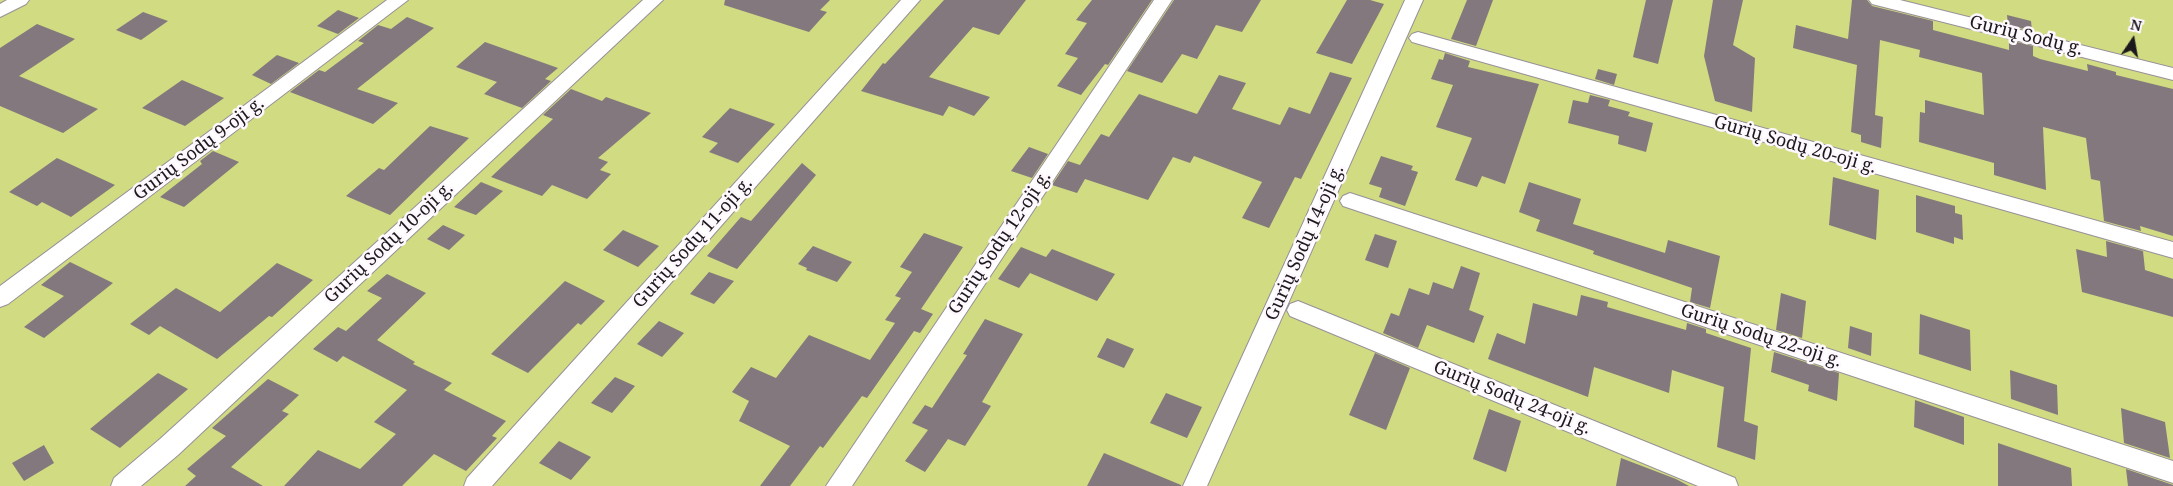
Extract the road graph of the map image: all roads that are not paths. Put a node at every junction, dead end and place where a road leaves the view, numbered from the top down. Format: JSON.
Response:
{"nodes":[{"id":1,"x":20,"y":0,"type":"edge"},
{"id":2,"x":398,"y":0,"type":"edge"},
{"id":3,"x":654,"y":0,"type":"edge"},
{"id":4,"x":911,"y":0,"type":"edge"},
{"id":5,"x":1163,"y":0,"type":"edge"},
{"id":6,"x":1414,"y":0,"type":"edge"},
{"id":7,"x":1878,"y":0,"type":"edge"},
{"id":8,"x":0,"y":11,"type":"edge"},
{"id":9,"x":1418,"y":38,"type":"dead end"},
{"id":10,"x":2173,"y":74,"type":"edge"},
{"id":11,"x":1350,"y":201,"type":"dead end"},
{"id":12,"x":2173,"y":250,"type":"edge"},
{"id":13,"x":0,"y":298,"type":"edge"},
{"id":14,"x":1298,"y":310,"type":"dead end"},
{"id":15,"x":2173,"y":472,"type":"edge"},
{"id":16,"x":124,"y":486,"type":"edge"},
{"id":17,"x":476,"y":486,"type":"edge"},
{"id":18,"x":838,"y":486,"type":"edge"},
{"id":19,"x":1195,"y":486,"type":"edge"},
{"id":20,"x":1726,"y":486,"type":"edge"}],
"edges":[{"from":1,"to":8,"type":"street"},
{"from":2,"to":13,"type":"street","name":"Gurių Sodų 9-oji g."},
{"from":3,"to":16,"type":"street","name":"Gurių Sodų 10-oji g."},
{"from":4,"to":17,"type":"street","name":"Gurių Sodų 11-oji g."},
{"from":5,"to":18,"type":"street","name":"Gurių Sodų 12-oji g."},
{"from":6,"to":19,"type":"street","name":"Gurių Sodų 14-oji g."},
{"from":7,"to":10,"type":"street","name":"Gurių Sodų g."},
{"from":9,"to":12,"type":"street","name":"Gurių Sodų 20-oji g."},
{"from":11,"to":15,"type":"street","name":"Gurių Sodų 22-oji g."},
{"from":14,"to":20,"type":"street","name":"Gurių Sodų 24-oji g."}]}
